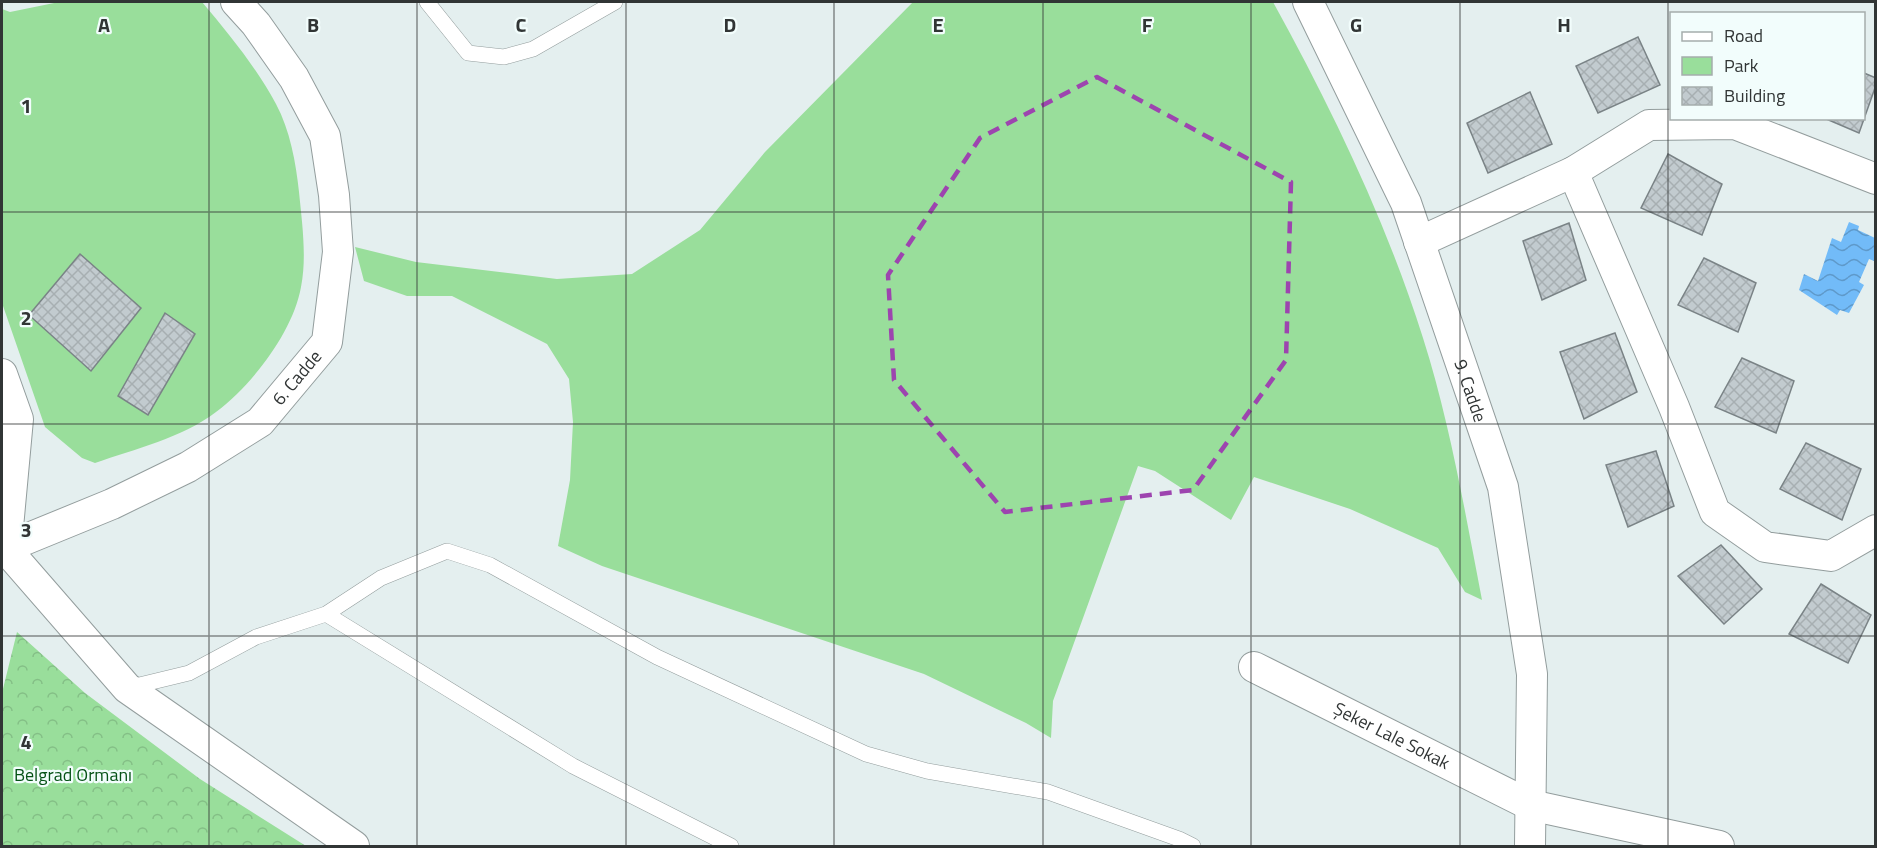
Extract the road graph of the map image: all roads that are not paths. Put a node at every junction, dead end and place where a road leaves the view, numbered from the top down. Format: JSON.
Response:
{"nodes":[{"id":1,"x":236,"y":2,"type":"edge"},
{"id":2,"x":427,"y":2,"type":"edge"},
{"id":3,"x":615,"y":2,"type":"edge"},
{"id":4,"x":1308,"y":2,"type":"edge"},
{"id":5,"x":1573,"y":172,"type":"junction"},
{"id":6,"x":1875,"y":179,"type":"edge"},
{"id":7,"x":1419,"y":242,"type":"junction"},
{"id":8,"x":2,"y":374,"type":"edge"},
{"id":9,"x":1875,"y":530,"type":"edge"},
{"id":10,"x":4,"y":549,"type":"edge"},
{"id":11,"x":326,"y":614,"type":"junction"},
{"id":12,"x":1254,"y":667,"type":"dead end"},
{"id":13,"x":126,"y":688,"type":"junction"},
{"id":14,"x":1530,"y":805,"type":"junction"},
{"id":15,"x":354,"y":846,"type":"edge"},
{"id":16,"x":731,"y":846,"type":"edge"},
{"id":17,"x":1193,"y":846,"type":"edge"},
{"id":18,"x":1530,"y":846,"type":"edge"},
{"id":19,"x":1719,"y":846,"type":"edge"}],
"edges":[{"from":1,"to":10,"type":"street","name":"6. Cadde"},
{"from":2,"to":3,"type":"lane"},
{"from":4,"to":7,"type":"street","name":"9. Cadde"},
{"from":5,"to":6,"type":"street"},
{"from":5,"to":7,"type":"street"},
{"from":5,"to":9,"type":"street"},
{"from":7,"to":14,"type":"street","name":"9. Cadde"},
{"from":8,"to":10,"type":"street"},
{"from":10,"to":13,"type":"street"},
{"from":11,"to":13,"type":"lane"},
{"from":11,"to":16,"type":"lane"},
{"from":11,"to":17,"type":"lane"},
{"from":12,"to":14,"type":"street","name":"Şeker Lale Sokak"},
{"from":13,"to":15,"type":"street"},
{"from":14,"to":18,"type":"street","name":"9. Cadde"},
{"from":14,"to":19,"type":"street","name":"Şeker Lale Sokak"}]}
